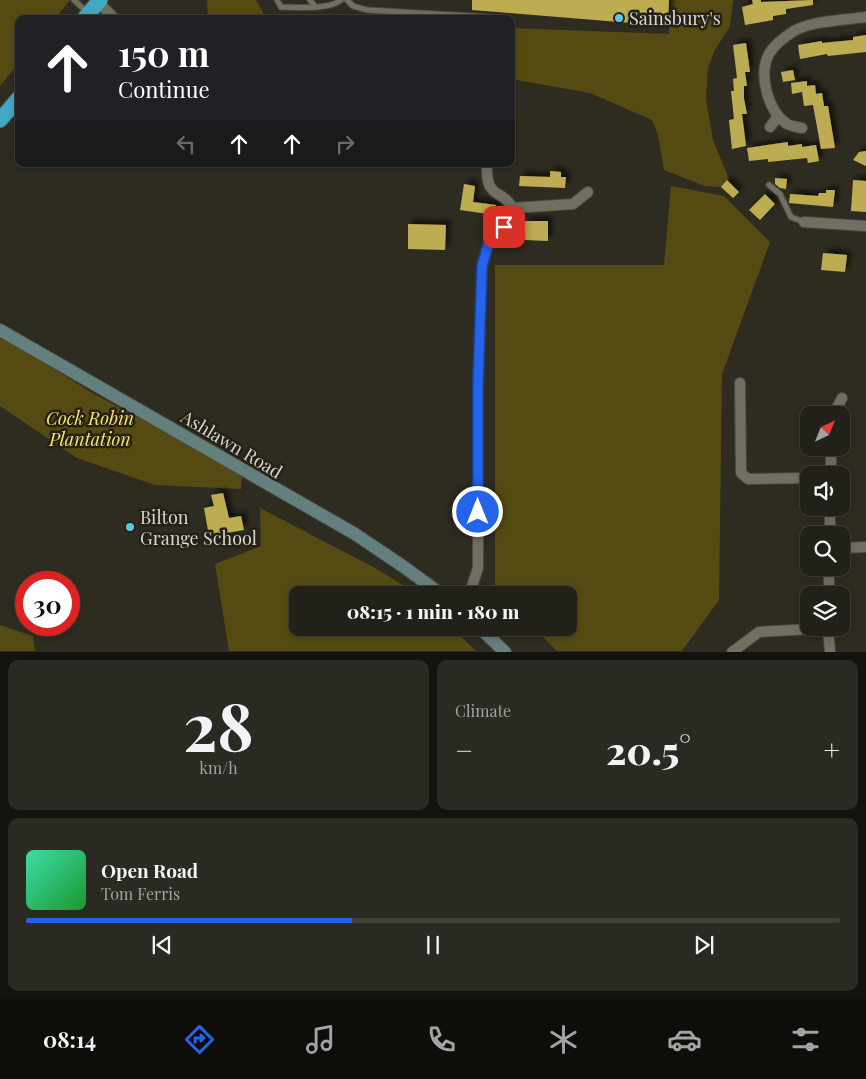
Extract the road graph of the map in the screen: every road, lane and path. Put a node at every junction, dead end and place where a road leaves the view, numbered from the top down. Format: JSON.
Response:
{"nodes":[{"id":1,"x":74,"y":0,"type":"edge"},
{"id":2,"x":276,"y":0,"type":"edge"},
{"id":3,"x":310,"y":0,"type":"edge"},
{"id":4,"x":341,"y":0,"type":"edge"},
{"id":5,"x":348,"y":0,"type":"edge"},
{"id":6,"x":315,"y":7,"type":"junction"},
{"id":7,"x":92,"y":9,"type":"edge"},
{"id":8,"x":106,"y":15,"type":"edge"},
{"id":9,"x":455,"y":15,"type":"edge"},
{"id":10,"x":866,"y":17,"type":"edge"},
{"id":11,"x":15,"y":103,"type":"edge"},
{"id":12,"x":778,"y":116,"type":"junction"},
{"id":13,"x":0,"y":120,"type":"edge"},
{"id":14,"x":770,"y":127,"type":"dead end"},
{"id":15,"x":802,"y":128,"type":"dead end"},
{"id":16,"x":487,"y":167,"type":"edge"},
{"id":17,"x":769,"y":185,"type":"dead end"},
{"id":18,"x":588,"y":192,"type":"dead end"},
{"id":19,"x":513,"y":208,"type":"junction"},
{"id":20,"x":804,"y":222,"type":"joint"},
{"id":21,"x":866,"y":226,"type":"edge"},
{"id":22,"x":0,"y":330,"type":"edge"},
{"id":23,"x":740,"y":383,"type":"dead end"},
{"id":24,"x":842,"y":398,"type":"dead end"},
{"id":25,"x":837,"y":406,"type":"edge"},
{"id":26,"x":800,"y":478,"type":"edge"},
{"id":27,"x":866,"y":547,"type":"edge"},
{"id":28,"x":850,"y":548,"type":"edge"},
{"id":29,"x":430,"y":586,"type":"edge"},
{"id":30,"x":472,"y":586,"type":"edge"},
{"id":31,"x":800,"y":630,"type":"edge"},
{"id":32,"x":488,"y":636,"type":"edge"},
{"id":33,"x":829,"y":636,"type":"edge"},
{"id":34,"x":505,"y":652,"type":"edge"},
{"id":35,"x":732,"y":652,"type":"edge"},
{"id":36,"x":830,"y":652,"type":"edge"}],
"edges":[{"from":1,"to":7,"type":"lane"},
{"from":2,"to":6,"type":"lane"},
{"from":3,"to":6,"type":"lane"},
{"from":4,"to":6,"type":"lane"},
{"from":5,"to":9,"type":"lane"},
{"from":7,"to":8,"type":"street"},
{"from":10,"to":12,"type":"street"},
{"from":11,"to":13,"type":"highway"},
{"from":12,"to":14,"type":"street"},
{"from":12,"to":15,"type":"street"},
{"from":16,"to":19,"type":"street"},
{"from":17,"to":20,"type":"lane"},
{"from":18,"to":19,"type":"street"},
{"from":19,"to":30,"type":"street"},
{"from":20,"to":21,"type":"street"},
{"from":22,"to":29,"type":"main road","name":"Ashlawn Road"},
{"from":23,"to":26,"type":"street"},
{"from":24,"to":25,"type":"street"},
{"from":27,"to":28,"type":"street"},
{"from":31,"to":35,"type":"street"},
{"from":32,"to":34,"type":"main road"},
{"from":33,"to":36,"type":"street"}]}
